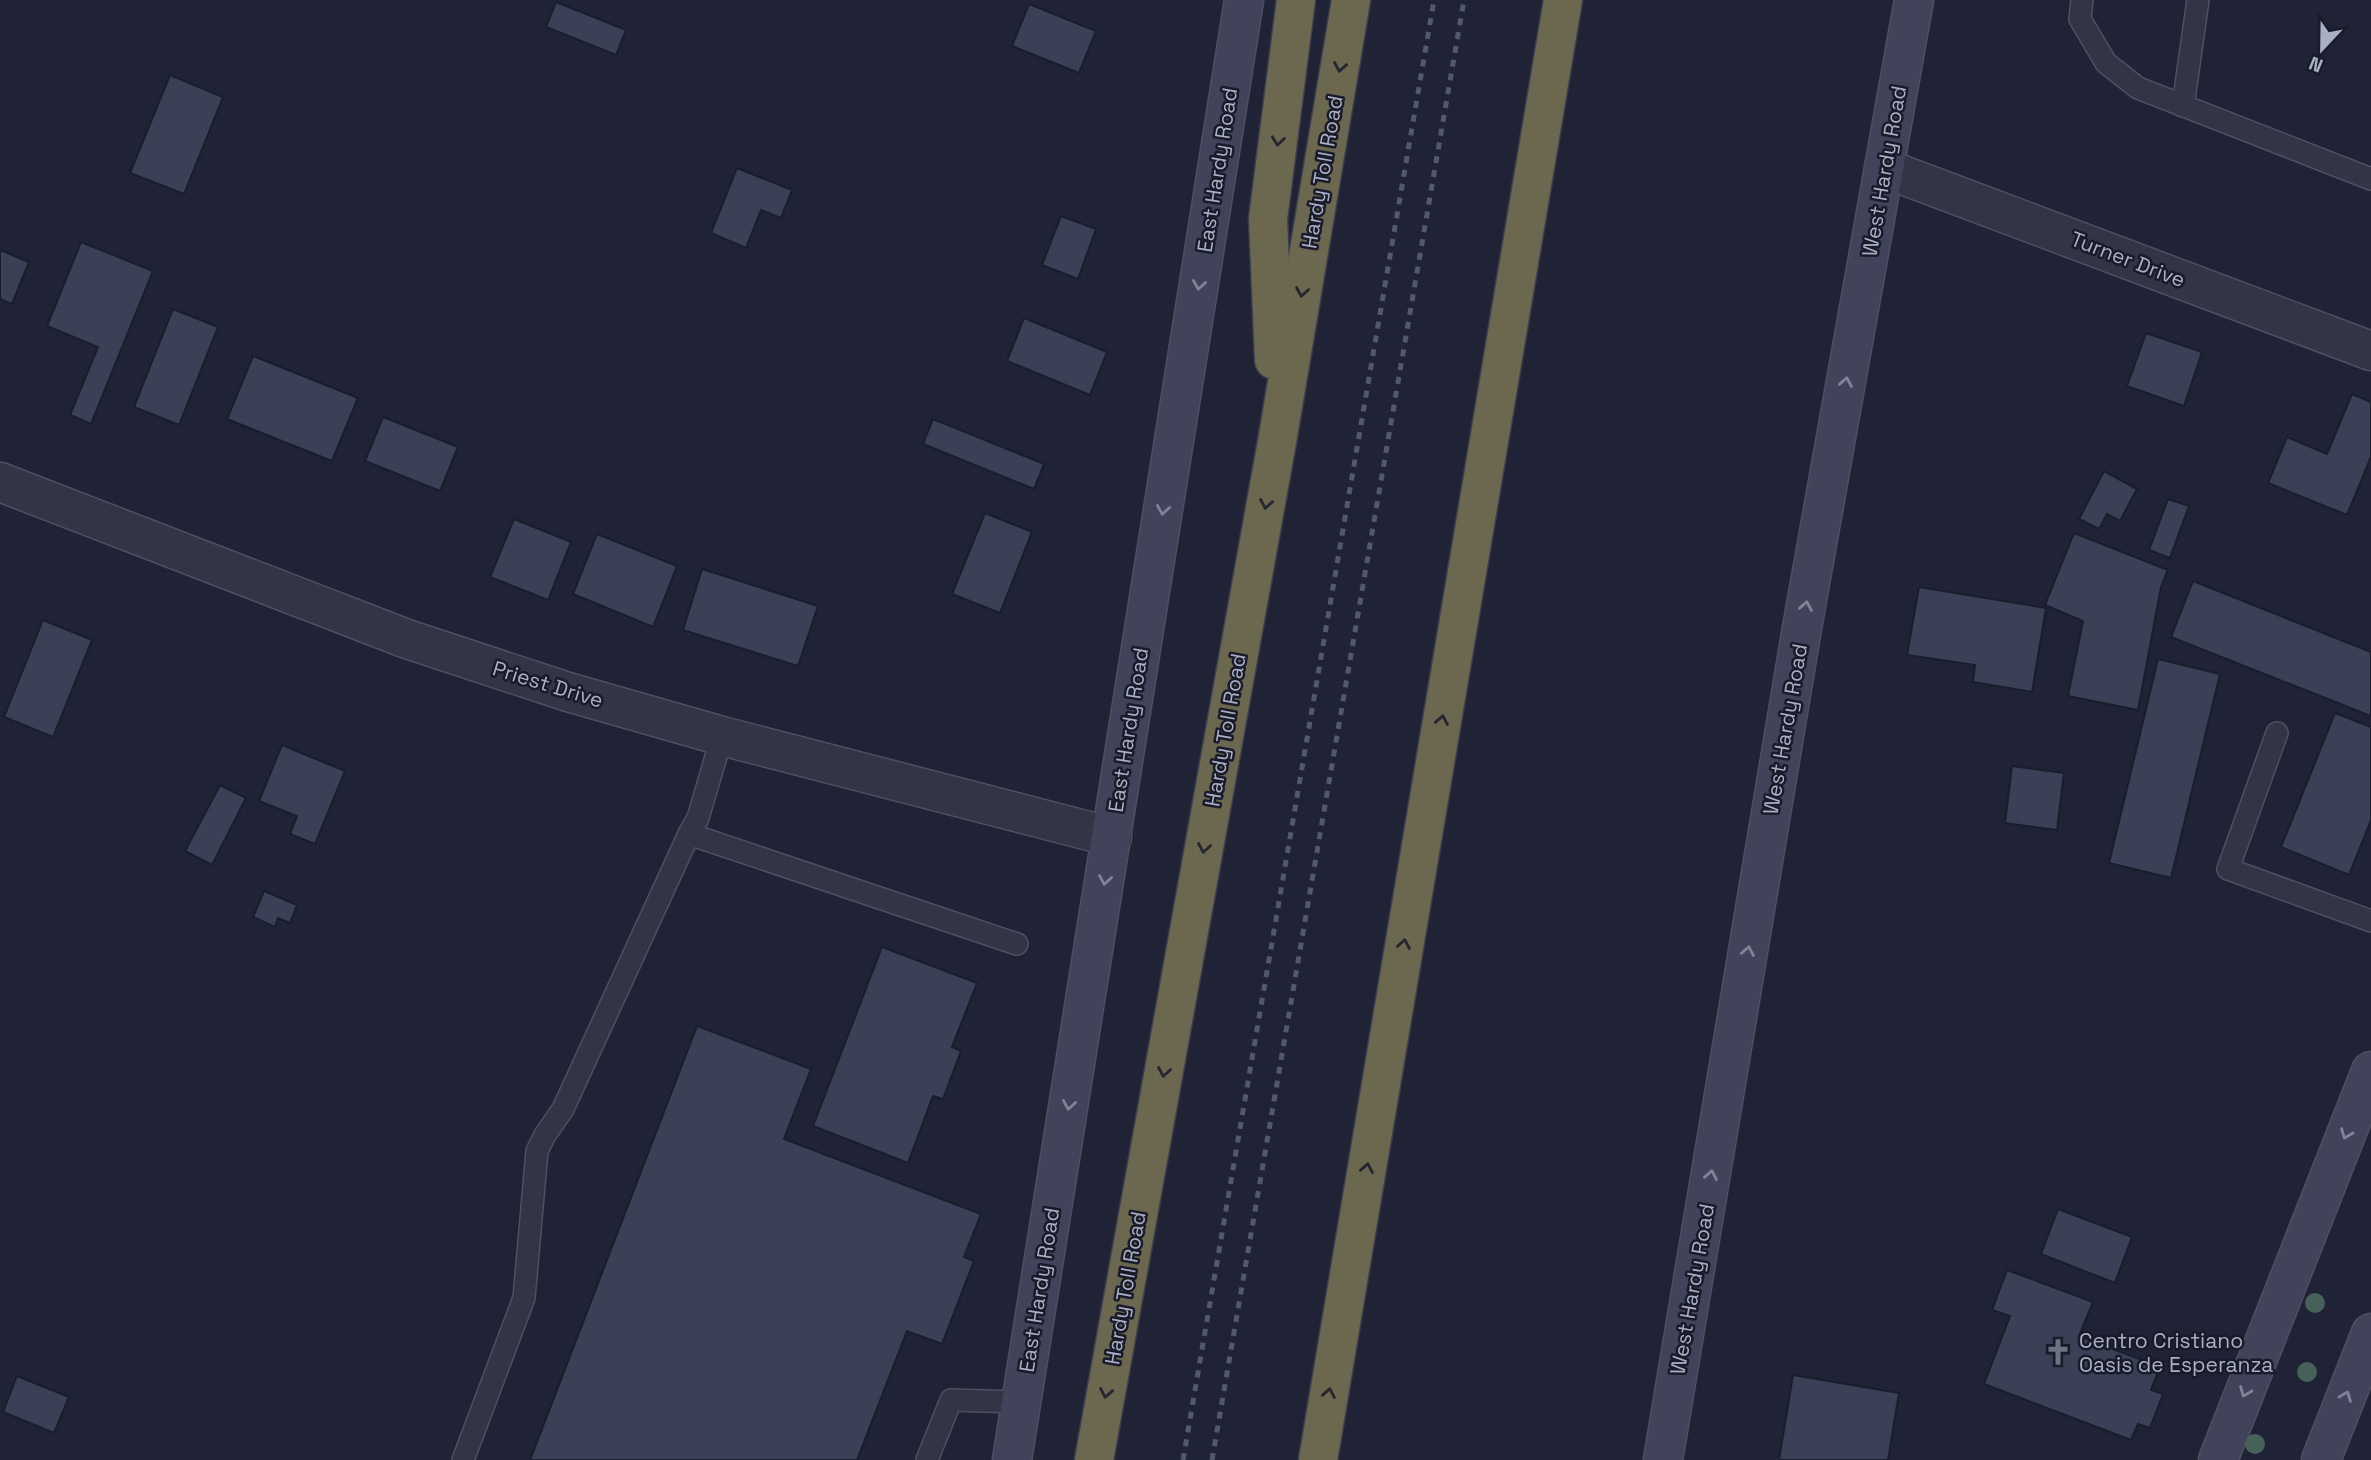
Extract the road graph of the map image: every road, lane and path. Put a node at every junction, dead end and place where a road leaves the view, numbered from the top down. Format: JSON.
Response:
{"nodes":[{"id":1,"x":1244,"y":0,"type":"edge"},
{"id":2,"x":1296,"y":0,"type":"edge"},
{"id":3,"x":1351,"y":0,"type":"edge"},
{"id":4,"x":1563,"y":0,"type":"edge"},
{"id":5,"x":1914,"y":0,"type":"edge"},
{"id":6,"x":2082,"y":0,"type":"edge"},
{"id":7,"x":2197,"y":0,"type":"edge"},
{"id":8,"x":2183,"y":106,"type":"junction"},
{"id":9,"x":1884,"y":168,"type":"junction"},
{"id":10,"x":2369,"y":171,"type":"edge"},
{"id":11,"x":2371,"y":351,"type":"edge"},
{"id":12,"x":1278,"y":436,"type":"junction"},
{"id":13,"x":0,"y":482,"type":"edge"},
{"id":14,"x":2277,"y":733,"type":"dead end"},
{"id":15,"x":722,"y":736,"type":"junction"},
{"id":16,"x":689,"y":834,"type":"junction"},
{"id":17,"x":1112,"y":837,"type":"junction"},
{"id":18,"x":2371,"y":921,"type":"edge"},
{"id":19,"x":1017,"y":944,"type":"dead end"},
{"id":20,"x":2371,"y":1071,"type":"edge"},
{"id":21,"x":2371,"y":1333,"type":"edge"},
{"id":22,"x":1021,"y":1402,"type":"junction"},
{"id":23,"x":463,"y":1460,"type":"edge"},
{"id":24,"x":926,"y":1460,"type":"edge"},
{"id":25,"x":1012,"y":1460,"type":"edge"},
{"id":26,"x":1094,"y":1460,"type":"edge"},
{"id":27,"x":1318,"y":1460,"type":"edge"},
{"id":28,"x":1663,"y":1460,"type":"edge"},
{"id":29,"x":2218,"y":1460,"type":"edge"},
{"id":30,"x":2321,"y":1460,"type":"edge"}],
"edges":[{"from":1,"to":17,"type":"main road","name":"East Hardy Road","one_way":true},
{"from":2,"to":12,"type":"highway","one_way":true},
{"from":3,"to":12,"type":"highway","name":"Hardy Toll Road","one_way":true},
{"from":27,"to":4,"type":"highway","one_way":true},
{"from":5,"to":9,"type":"main road","name":"West Hardy Road"},
{"from":6,"to":8,"type":"lane"},
{"from":7,"to":8,"type":"lane"},
{"from":8,"to":10,"type":"lane"},
{"from":9,"to":11,"type":"street","name":"Turner Drive"},
{"from":28,"to":9,"type":"main road","name":"West Hardy Road","one_way":true},
{"from":12,"to":26,"type":"highway","name":"Hardy Toll Road","one_way":true},
{"from":13,"to":15,"type":"street","name":"Priest Drive"},
{"from":14,"to":18,"type":"lane"},
{"from":15,"to":16,"type":"lane"},
{"from":15,"to":17,"type":"street","name":"Priest Drive"},
{"from":16,"to":19,"type":"lane"},
{"from":16,"to":23,"type":"lane"},
{"from":17,"to":22,"type":"main road","name":"East Hardy Road","one_way":true},
{"from":20,"to":29,"type":"main road","one_way":true},
{"from":30,"to":21,"type":"main road","one_way":true},
{"from":22,"to":24,"type":"lane"},
{"from":22,"to":25,"type":"main road","name":"East Hardy Road"}]}
